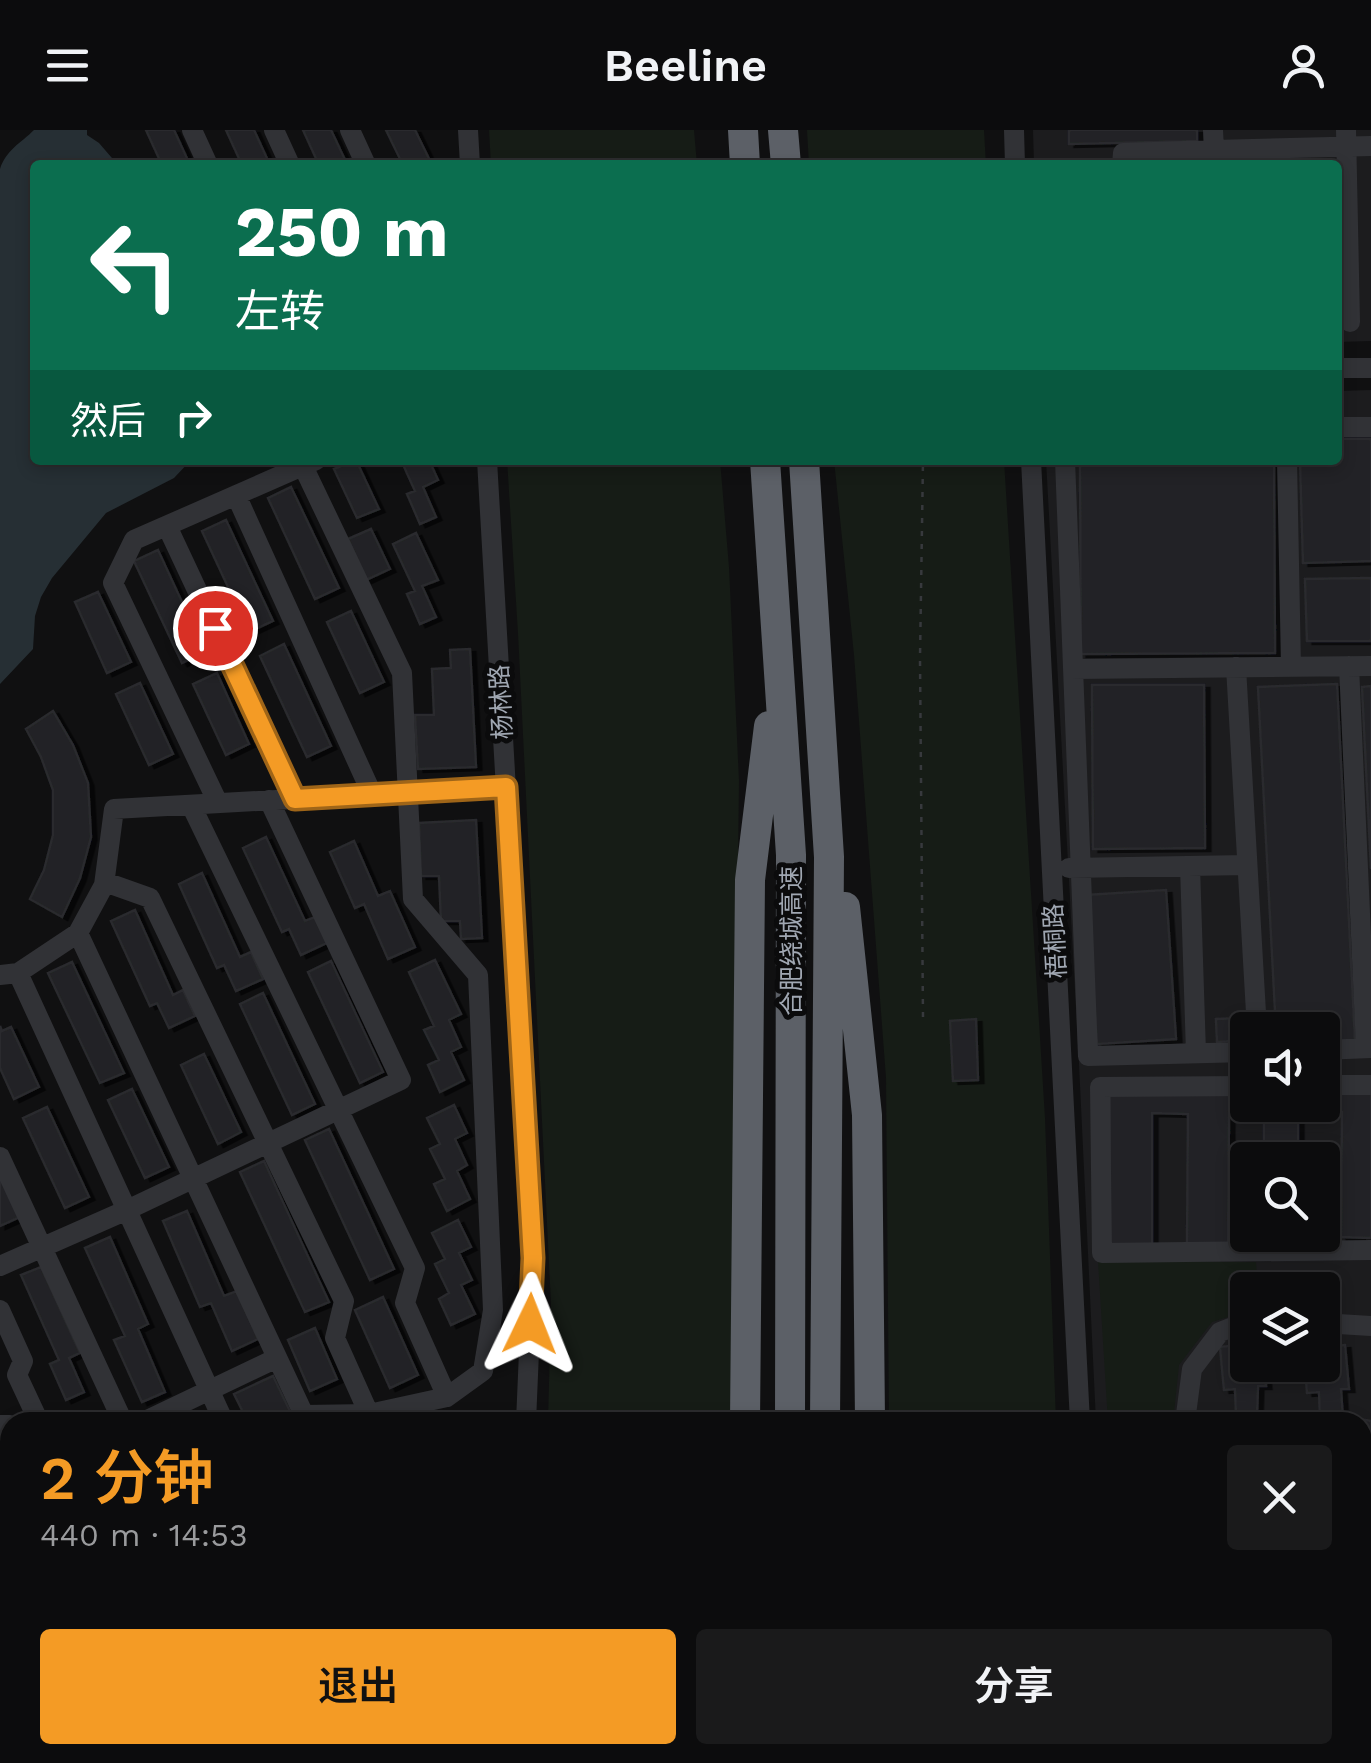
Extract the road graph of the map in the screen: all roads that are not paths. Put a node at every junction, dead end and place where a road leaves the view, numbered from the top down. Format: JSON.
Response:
{"nodes":[{"id":1,"x":192,"y":130,"type":"edge"},
{"id":2,"x":274,"y":130,"type":"edge"},
{"id":3,"x":350,"y":130,"type":"edge"},
{"id":4,"x":468,"y":130,"type":"edge"},
{"id":5,"x":743,"y":130,"type":"edge"},
{"id":6,"x":783,"y":130,"type":"edge"},
{"id":7,"x":1014,"y":130,"type":"edge"},
{"id":8,"x":1346,"y":138,"type":"edge"},
{"id":9,"x":1371,"y":146,"type":"edge"},
{"id":10,"x":1222,"y":149,"type":"edge"},
{"id":11,"x":206,"y":160,"type":"edge"},
{"id":12,"x":288,"y":160,"type":"edge"},
{"id":13,"x":362,"y":160,"type":"edge"},
{"id":14,"x":470,"y":160,"type":"edge"},
{"id":15,"x":745,"y":160,"type":"edge"},
{"id":16,"x":786,"y":160,"type":"edge"},
{"id":17,"x":1016,"y":160,"type":"edge"},
{"id":18,"x":1122,"y":160,"type":"edge"},
{"id":19,"x":1353,"y":322,"type":"edge"},
{"id":20,"x":1342,"y":368,"type":"edge"},
{"id":21,"x":1371,"y":368,"type":"edge"},
{"id":22,"x":1342,"y":427,"type":"edge"},
{"id":23,"x":1371,"y":427,"type":"edge"},
{"id":24,"x":305,"y":465,"type":"edge"},
{"id":25,"x":311,"y":465,"type":"edge"},
{"id":26,"x":487,"y":465,"type":"edge"},
{"id":27,"x":765,"y":465,"type":"edge"},
{"id":28,"x":804,"y":465,"type":"edge"},
{"id":29,"x":1031,"y":465,"type":"edge"},
{"id":30,"x":1065,"y":465,"type":"edge"},
{"id":31,"x":1287,"y":465,"type":"edge"},
{"id":32,"x":236,"y":495,"type":"junction"},
{"id":33,"x":168,"y":526,"type":"junction"},
{"id":34,"x":778,"y":653,"type":"junction"},
{"id":35,"x":816,"y":656,"type":"junction"},
{"id":36,"x":1348,"y":666,"type":"junction"},
{"id":37,"x":1371,"y":666,"type":"edge"},
{"id":38,"x":1291,"y":667,"type":"junction"},
{"id":39,"x":1236,"y":668,"type":"junction"},
{"id":40,"x":1073,"y":669,"type":"junction"},
{"id":41,"x":506,"y":787,"type":"junction"},
{"id":42,"x":407,"y":792,"type":"junction"},
{"id":43,"x":372,"y":794,"type":"junction"},
{"id":44,"x":295,"y":799,"type":"junction"},
{"id":45,"x":269,"y":800,"type":"junction"},
{"id":46,"x":218,"y":803,"type":"junction"},
{"id":47,"x":191,"y":805,"type":"junction"},
{"id":48,"x":1248,"y":865,"type":"junction"},
{"id":49,"x":1190,"y":866,"type":"junction"},
{"id":50,"x":1052,"y":868,"type":"junction"},
{"id":51,"x":1080,"y":868,"type":"junction"},
{"id":52,"x":105,"y":882,"type":"junction"},
{"id":53,"x":78,"y":933,"type":"junction"},
{"id":54,"x":9,"y":974,"type":"edge"},
{"id":55,"x":1255,"y":1012,"type":"edge"},
{"id":56,"x":1369,"y":1048,"type":"edge"},
{"id":57,"x":1340,"y":1049,"type":"edge"},
{"id":58,"x":1230,"y":1052,"type":"edge"},
{"id":59,"x":1196,"y":1053,"type":"junction"},
{"id":60,"x":1340,"y":1085,"type":"edge"},
{"id":61,"x":1371,"y":1085,"type":"edge"},
{"id":62,"x":1230,"y":1086,"type":"edge"},
{"id":63,"x":339,"y":1110,"type":"junction"},
{"id":64,"x":268,"y":1143,"type":"junction"},
{"id":65,"x":0,"y":1157,"type":"edge"},
{"id":66,"x":193,"y":1178,"type":"junction"},
{"id":67,"x":127,"y":1210,"type":"junction"},
{"id":68,"x":42,"y":1248,"type":"junction"},
{"id":69,"x":1371,"y":1250,"type":"edge"},
{"id":70,"x":0,"y":1266,"type":"edge"},
{"id":71,"x":0,"y":1310,"type":"edge"},
{"id":72,"x":1340,"y":1324,"type":"edge"},
{"id":73,"x":1371,"y":1326,"type":"edge"},
{"id":74,"x":1230,"y":1328,"type":"edge"},
{"id":75,"x":278,"y":1358,"type":"junction"},
{"id":76,"x":209,"y":1390,"type":"junction"},
{"id":77,"x":446,"y":1397,"type":"junction"},
{"id":78,"x":35,"y":1412,"type":"edge"},
{"id":79,"x":118,"y":1412,"type":"edge"},
{"id":80,"x":164,"y":1412,"type":"edge"},
{"id":81,"x":219,"y":1412,"type":"edge"},
{"id":82,"x":303,"y":1412,"type":"edge"},
{"id":83,"x":368,"y":1412,"type":"edge"},
{"id":84,"x":378,"y":1412,"type":"edge"},
{"id":85,"x":526,"y":1412,"type":"edge"},
{"id":86,"x":745,"y":1412,"type":"edge"},
{"id":87,"x":790,"y":1412,"type":"edge"},
{"id":88,"x":825,"y":1412,"type":"edge"},
{"id":89,"x":870,"y":1412,"type":"edge"},
{"id":90,"x":1079,"y":1412,"type":"edge"},
{"id":91,"x":1187,"y":1412,"type":"edge"}],
"edges":[{"from":1,"to":11,"type":"street"},
{"from":2,"to":12,"type":"street"},
{"from":3,"to":13,"type":"street"},
{"from":4,"to":14,"type":"street"},
{"from":5,"to":15,"type":"highway"},
{"from":6,"to":16,"type":"highway"},
{"from":7,"to":17,"type":"street"},
{"from":8,"to":9,"type":"street"},
{"from":8,"to":10,"type":"street"},
{"from":8,"to":19,"type":"street"},
{"from":10,"to":18,"type":"street"},
{"from":20,"to":21,"type":"street"},
{"from":22,"to":23,"type":"street"},
{"from":24,"to":32,"type":"street"},
{"from":25,"to":42,"type":"street"},
{"from":26,"to":41,"type":"street","name":"杨林路"},
{"from":27,"to":34,"type":"highway","name":"合肥绕城高速"},
{"from":28,"to":35,"type":"highway","name":"合肥绕城高速"},
{"from":29,"to":50,"type":"street","name":"梧桐路"},
{"from":30,"to":40,"type":"street"},
{"from":31,"to":38,"type":"street"},
{"from":32,"to":33,"type":"street"},
{"from":32,"to":43,"type":"street"},
{"from":33,"to":44,"type":"street"},
{"from":33,"to":46,"type":"street"},
{"from":34,"to":86,"type":"highway"},
{"from":34,"to":87,"type":"highway","name":"合肥绕城高速"},
{"from":35,"to":88,"type":"highway","name":"合肥绕城高速"},
{"from":35,"to":89,"type":"highway"},
{"from":36,"to":37,"type":"street"},
{"from":36,"to":38,"type":"street"},
{"from":36,"to":56,"type":"street"},
{"from":38,"to":39,"type":"street"},
{"from":39,"to":40,"type":"street"},
{"from":39,"to":48,"type":"street"},
{"from":40,"to":51,"type":"street"},
{"from":41,"to":42,"type":"street"},
{"from":41,"to":85,"type":"street","name":"杨林路"},
{"from":42,"to":43,"type":"street"},
{"from":42,"to":77,"type":"street"},
{"from":43,"to":44,"type":"street"},
{"from":44,"to":45,"type":"street"},
{"from":45,"to":46,"type":"street"},
{"from":45,"to":63,"type":"street"},
{"from":46,"to":47,"type":"street"},
{"from":47,"to":52,"type":"street"},
{"from":47,"to":63,"type":"street"},
{"from":48,"to":49,"type":"street"},
{"from":48,"to":55,"type":"street"},
{"from":49,"to":51,"type":"street"},
{"from":49,"to":59,"type":"street"},
{"from":50,"to":51,"type":"street"},
{"from":50,"to":90,"type":"street","name":"梧桐路"},
{"from":51,"to":59,"type":"street"},
{"from":52,"to":53,"type":"street"},
{"from":52,"to":64,"type":"street"},
{"from":53,"to":54,"type":"street"},
{"from":53,"to":66,"type":"street"},
{"from":54,"to":67,"type":"street"},
{"from":56,"to":57,"type":"street"},
{"from":58,"to":59,"type":"street"},
{"from":60,"to":61,"type":"street"},
{"from":62,"to":69,"type":"street"},
{"from":63,"to":64,"type":"street"},
{"from":63,"to":77,"type":"street"},
{"from":64,"to":66,"type":"street"},
{"from":64,"to":83,"type":"street"},
{"from":65,"to":68,"type":"street"},
{"from":66,"to":67,"type":"street"},
{"from":66,"to":75,"type":"street"},
{"from":67,"to":68,"type":"street"},
{"from":67,"to":76,"type":"street"},
{"from":68,"to":70,"type":"street"},
{"from":68,"to":79,"type":"street"},
{"from":71,"to":78,"type":"street"},
{"from":72,"to":73,"type":"street"},
{"from":74,"to":91,"type":"street"},
{"from":75,"to":76,"type":"street"},
{"from":75,"to":82,"type":"street"},
{"from":76,"to":80,"type":"street"},
{"from":76,"to":81,"type":"street"},
{"from":77,"to":84,"type":"street"}]}
